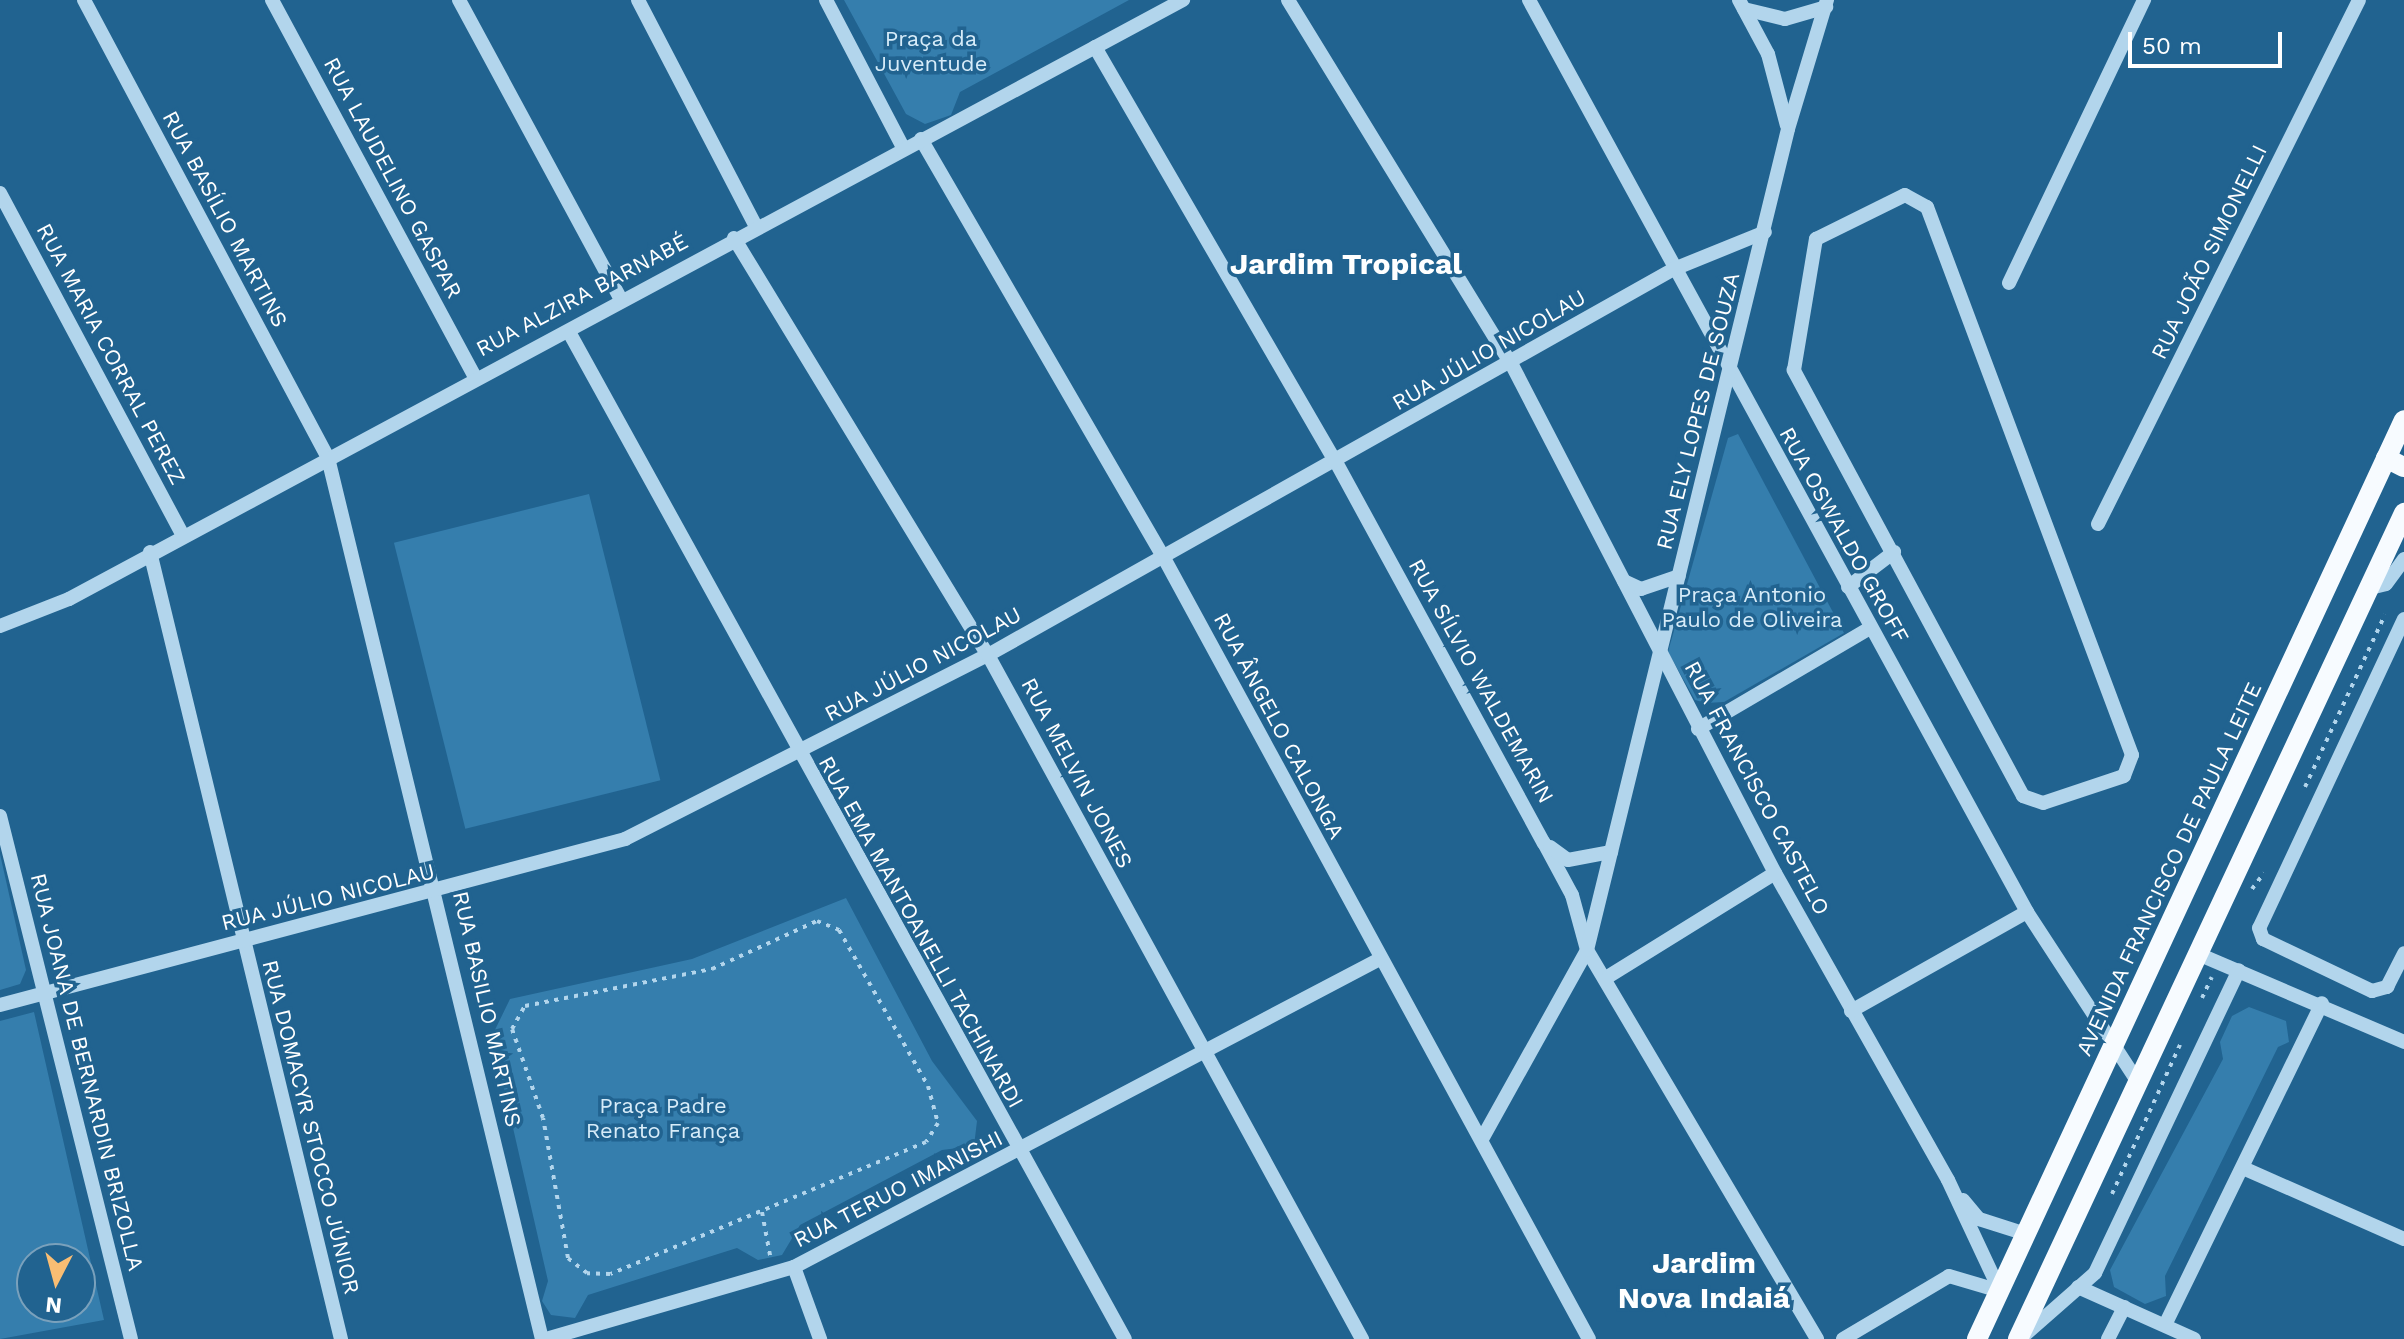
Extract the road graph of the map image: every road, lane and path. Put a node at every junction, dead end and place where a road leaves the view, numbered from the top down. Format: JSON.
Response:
{"nodes":[{"id":1,"x":84,"y":0,"type":"edge"},
{"id":2,"x":272,"y":0,"type":"edge"},
{"id":3,"x":459,"y":0,"type":"edge"},
{"id":4,"x":638,"y":0,"type":"edge"},
{"id":5,"x":826,"y":0,"type":"edge"},
{"id":6,"x":1183,"y":0,"type":"edge"},
{"id":7,"x":1288,"y":0,"type":"edge"},
{"id":8,"x":1529,"y":0,"type":"edge"},
{"id":9,"x":2144,"y":0,"type":"edge"},
{"id":10,"x":2359,"y":0,"type":"edge"},
{"id":11,"x":1826,"y":3,"type":"edge"},
{"id":12,"x":1742,"y":5,"type":"edge"},
{"id":13,"x":1095,"y":47,"type":"junction"},
{"id":14,"x":1788,"y":129,"type":"junction"},
{"id":15,"x":921,"y":139,"type":"junction"},
{"id":16,"x":904,"y":149,"type":"junction"},
{"id":17,"x":0,"y":193,"type":"edge"},
{"id":18,"x":756,"y":227,"type":"junction"},
{"id":19,"x":1765,"y":232,"type":"junction"},
{"id":20,"x":734,"y":238,"type":"junction"},
{"id":21,"x":1674,"y":269,"type":"junction"},
{"id":22,"x":2009,"y":283,"type":"dead end"},
{"id":23,"x":622,"y":301,"type":"junction"},
{"id":24,"x":569,"y":332,"type":"junction"},
{"id":25,"x":1512,"y":365,"type":"junction"},
{"id":26,"x":475,"y":377,"type":"junction"},
{"id":27,"x":1732,"y":377,"type":"junction"},
{"id":28,"x":2404,"y":420,"type":"edge"},
{"id":29,"x":328,"y":458,"type":"junction"},
{"id":30,"x":1336,"y":462,"type":"junction"},
{"id":31,"x":2395,"y":463,"type":"edge"},
{"id":32,"x":2404,"y":513,"type":"edge"},
{"id":33,"x":2098,"y":524,"type":"dead end"},
{"id":34,"x":183,"y":536,"type":"junction"},
{"id":35,"x":150,"y":552,"type":"junction"},
{"id":36,"x":1894,"y":552,"type":"junction"},
{"id":37,"x":1164,"y":558,"type":"junction"},
{"id":38,"x":2404,"y":559,"type":"edge"},
{"id":39,"x":1679,"y":576,"type":"junction"},
{"id":40,"x":1624,"y":581,"type":"junction"},
{"id":41,"x":1848,"y":587,"type":"junction"},
{"id":42,"x":2370,"y":588,"type":"junction"},
{"id":43,"x":2392,"y":608,"type":"dead end"},
{"id":44,"x":2404,"y":619,"type":"edge"},
{"id":45,"x":0,"y":626,"type":"edge"},
{"id":46,"x":1870,"y":628,"type":"junction"},
{"id":47,"x":1662,"y":654,"type":"junction"},
{"id":48,"x":988,"y":655,"type":"junction"},
{"id":49,"x":1698,"y":729,"type":"junction"},
{"id":50,"x":797,"y":756,"type":"junction"},
{"id":51,"x":2304,"y":797,"type":"dead end"},
{"id":52,"x":0,"y":816,"type":"edge"},
{"id":53,"x":1544,"y":843,"type":"junction"},
{"id":54,"x":1611,"y":852,"type":"junction"},
{"id":55,"x":2274,"y":861,"type":"dead end"},
{"id":56,"x":1775,"y":873,"type":"junction"},
{"id":57,"x":437,"y":893,"type":"junction"},
{"id":58,"x":2247,"y":900,"type":"dead end"},
{"id":59,"x":2027,"y":912,"type":"junction"},
{"id":60,"x":242,"y":942,"type":"junction"},
{"id":61,"x":1587,"y":950,"type":"junction"},
{"id":62,"x":2404,"y":953,"type":"edge"},
{"id":63,"x":2198,"y":954,"type":"junction"},
{"id":64,"x":1378,"y":960,"type":"junction"},
{"id":65,"x":2218,"y":964,"type":"junction"},
{"id":66,"x":2239,"y":970,"type":"junction"},
{"id":67,"x":1609,"y":976,"type":"junction"},
{"id":68,"x":44,"y":994,"type":"junction"},
{"id":69,"x":2200,"y":1003,"type":"dead end"},
{"id":70,"x":2322,"y":1003,"type":"junction"},
{"id":71,"x":0,"y":1005,"type":"edge"},
{"id":72,"x":1851,"y":1011,"type":"junction"},
{"id":73,"x":2187,"y":1030,"type":"dead end"},
{"id":74,"x":2404,"y":1042,"type":"edge"},
{"id":75,"x":2115,"y":1044,"type":"junction"},
{"id":76,"x":1204,"y":1055,"type":"junction"},
{"id":77,"x":2137,"y":1081,"type":"junction"},
{"id":78,"x":1482,"y":1139,"type":"junction"},
{"id":79,"x":1019,"y":1152,"type":"junction"},
{"id":80,"x":2243,"y":1168,"type":"junction"},
{"id":81,"x":1948,"y":1180,"type":"junction"},
{"id":82,"x":2106,"y":1207,"type":"dead end"},
{"id":83,"x":762,"y":1212,"type":"junction"},
{"id":84,"x":2026,"y":1234,"type":"junction"},
{"id":85,"x":2404,"y":1239,"type":"edge"},
{"id":86,"x":794,"y":1267,"type":"junction"},
{"id":87,"x":2078,"y":1287,"type":"junction"},
{"id":88,"x":2000,"y":1291,"type":"junction"},
{"id":89,"x":2124,"y":1307,"type":"junction"},
{"id":90,"x":2165,"y":1325,"type":"junction"},
{"id":91,"x":131,"y":1339,"type":"edge"},
{"id":92,"x":341,"y":1339,"type":"edge"},
{"id":93,"x":544,"y":1339,"type":"edge"},
{"id":94,"x":820,"y":1339,"type":"edge"},
{"id":95,"x":1125,"y":1339,"type":"edge"},
{"id":96,"x":1362,"y":1339,"type":"edge"},
{"id":97,"x":1589,"y":1339,"type":"edge"},
{"id":98,"x":1817,"y":1339,"type":"edge"},
{"id":99,"x":1843,"y":1339,"type":"edge"},
{"id":100,"x":1977,"y":1339,"type":"edge"},
{"id":101,"x":2019,"y":1339,"type":"edge"},
{"id":102,"x":2108,"y":1339,"type":"edge"},
{"id":103,"x":2194,"y":1339,"type":"edge"}],
"edges":[{"from":1,"to":29,"type":"street","name":"RUA BASÍLIO MARTINS"},
{"from":2,"to":26,"type":"street","name":"RUA LAUDELINO GASPAR"},
{"from":3,"to":23,"type":"street"},
{"from":4,"to":18,"type":"street"},
{"from":5,"to":16,"type":"street"},
{"from":6,"to":13,"type":"street","name":"RUA ALZIRA BARNABÉ"},
{"from":7,"to":25,"type":"street","name":"RUA FRANCISCO CASTELO"},
{"from":8,"to":21,"type":"street","name":"RUA OSWALDO GROFF"},
{"from":9,"to":22,"type":"street"},
{"from":10,"to":33,"type":"street","name":"RUA JOÃO SIMONELLI"},
{"from":11,"to":12,"type":"street"},
{"from":11,"to":14,"type":"street","name":"RUA ELY LOPES DE SOUZA"},
{"from":12,"to":14,"type":"street"},
{"from":13,"to":15,"type":"street","name":"RUA ALZIRA BARNABÉ"},
{"from":13,"to":30,"type":"street","name":"RUA SÍLVIO WALDEMARIN"},
{"from":14,"to":19,"type":"street","name":"RUA ELY LOPES DE SOUZA"},
{"from":15,"to":16,"type":"street","name":"RUA ALZIRA BARNABÉ"},
{"from":15,"to":37,"type":"street","name":"RUA ÂNGELO CALONGA"},
{"from":16,"to":18,"type":"street","name":"RUA ALZIRA BARNABÉ"},
{"from":17,"to":34,"type":"street","name":"RUA MARIA CORRAL PEREZ"},
{"from":18,"to":20,"type":"street","name":"RUA ALZIRA BARNABÉ"},
{"from":19,"to":21,"type":"street","name":"RUA JÚLIO NICOLAU"},
{"from":19,"to":27,"type":"street","name":"RUA ELY LOPES DE SOUZA"},
{"from":20,"to":23,"type":"street","name":"RUA ALZIRA BARNABÉ"},
{"from":20,"to":48,"type":"street","name":"RUA MELVIN JONES"},
{"from":21,"to":25,"type":"street","name":"RUA JÚLIO NICOLAU"},
{"from":21,"to":27,"type":"street","name":"RUA OSWALDO GROFF"},
{"from":23,"to":24,"type":"street","name":"RUA ALZIRA BARNABÉ"},
{"from":24,"to":26,"type":"street","name":"RUA ALZIRA BARNABÉ"},
{"from":24,"to":50,"type":"street","name":"RUA EMA MANTOANELLI TACHINARDI"},
{"from":25,"to":30,"type":"street","name":"RUA JÚLIO NICOLAU"},
{"from":25,"to":40,"type":"street","name":"RUA FRANCISCO CASTELO"},
{"from":26,"to":29,"type":"street","name":"RUA ALZIRA BARNABÉ"},
{"from":27,"to":39,"type":"street","name":"RUA ELY LOPES DE SOUZA"},
{"from":27,"to":41,"type":"street","name":"RUA OSWALDO GROFF"},
{"from":28,"to":31,"type":"main road","name":"AVENIDA FRANCISCO DE PAULA LEITE"},
{"from":29,"to":34,"type":"street","name":"RUA ALZIRA BARNABÉ"},
{"from":29,"to":57,"type":"street","name":"RUA BASILIO MARTINS"},
{"from":30,"to":37,"type":"street","name":"RUA JÚLIO NICOLAU"},
{"from":30,"to":53,"type":"street","name":"RUA SÍLVIO WALDEMARIN"},
{"from":31,"to":75,"type":"main road","name":"AVENIDA FRANCISCO DE PAULA LEITE"},
{"from":32,"to":42,"type":"main road"},
{"from":34,"to":35,"type":"street","name":"RUA ALZIRA BARNABÉ"},
{"from":35,"to":45,"type":"street","name":"RUA ALZIRA BARNABÉ"},
{"from":35,"to":60,"type":"street","name":"RUA DOMACYR STOCCO JÚNIOR"},
{"from":36,"to":36,"type":"street"},
{"from":36,"to":41,"type":"street"},
{"from":37,"to":48,"type":"street","name":"RUA JÚLIO NICOLAU"},
{"from":37,"to":64,"type":"street","name":"RUA ÂNGELO CALONGA"},
{"from":38,"to":42,"type":"street"},
{"from":39,"to":40,"type":"street"},
{"from":39,"to":47,"type":"street","name":"RUA ELY LOPES DE SOUZA"},
{"from":40,"to":47,"type":"street","name":"RUA FRANCISCO CASTELO"},
{"from":41,"to":46,"type":"street","name":"RUA OSWALDO GROFF"},
{"from":42,"to":63,"type":"main road"},
{"from":43,"to":51,"type":"path"},
{"from":44,"to":62,"type":"street"},
{"from":46,"to":49,"type":"street"},
{"from":46,"to":59,"type":"street","name":"RUA OSWALDO GROFF"},
{"from":47,"to":49,"type":"street","name":"RUA FRANCISCO CASTELO"},
{"from":47,"to":54,"type":"street","name":"RUA ELY LOPES DE SOUZA"},
{"from":48,"to":50,"type":"street","name":"RUA JÚLIO NICOLAU"},
{"from":48,"to":76,"type":"street","name":"RUA MELVIN JONES"},
{"from":49,"to":56,"type":"street","name":"RUA FRANCISCO CASTELO"},
{"from":50,"to":57,"type":"street","name":"RUA JÚLIO NICOLAU"},
{"from":50,"to":79,"type":"street","name":"RUA EMA MANTOANELLI TACHINARDI"},
{"from":52,"to":68,"type":"street","name":"RUA JOANA DE BERNARDIN BRIZOLLA"},
{"from":53,"to":54,"type":"street"},
{"from":53,"to":61,"type":"street","name":"RUA SÍLVIO WALDEMARIN"},
{"from":54,"to":61,"type":"street","name":"RUA ELY LOPES DE SOUZA"},
{"from":55,"to":58,"type":"path"},
{"from":56,"to":67,"type":"street"},
{"from":56,"to":72,"type":"street","name":"RUA FRANCISCO CASTELO"},
{"from":57,"to":60,"type":"street","name":"RUA JÚLIO NICOLAU"},
{"from":57,"to":93,"type":"street","name":"RUA BASILIO MARTINS"},
{"from":59,"to":72,"type":"street"},
{"from":59,"to":75,"type":"street","name":"RUA OSWALDO GROFF"},
{"from":60,"to":68,"type":"street","name":"RUA JÚLIO NICOLAU"},
{"from":60,"to":92,"type":"street","name":"RUA DOMACYR STOCCO JÚNIOR"},
{"from":61,"to":67,"type":"street","name":"RUA SÍLVIO WALDEMARIN"},
{"from":61,"to":78,"type":"street","name":"RUA ELY LOPES DE SOUZA"},
{"from":63,"to":65,"type":"street"},
{"from":63,"to":77,"type":"main road"},
{"from":64,"to":76,"type":"street","name":"RUA TERUO IMANISHI"},
{"from":64,"to":78,"type":"street","name":"RUA ÂNGELO CALONGA"},
{"from":65,"to":66,"type":"street"},
{"from":65,"to":69,"type":"path"},
{"from":66,"to":70,"type":"street"},
{"from":66,"to":87,"type":"street"},
{"from":67,"to":98,"type":"street","name":"RUA SÍLVIO WALDEMARIN"},
{"from":68,"to":71,"type":"street","name":"RUA JÚLIO NICOLAU"},
{"from":68,"to":91,"type":"street","name":"RUA JOANA DE BERNARDIN BRIZOLLA"},
{"from":70,"to":74,"type":"street"},
{"from":70,"to":80,"type":"street"},
{"from":72,"to":81,"type":"street","name":"RUA FRANCISCO CASTELO"},
{"from":73,"to":82,"type":"path"},
{"from":75,"to":77,"type":"street","name":"RUA OSWALDO GROFF"},
{"from":75,"to":84,"type":"main road","name":"AVENIDA FRANCISCO DE PAULA LEITE"},
{"from":76,"to":79,"type":"street","name":"RUA TERUO IMANISHI"},
{"from":76,"to":96,"type":"street","name":"RUA MELVIN JONES"},
{"from":77,"to":101,"type":"main road"},
{"from":78,"to":97,"type":"street","name":"RUA ÂNGELO CALONGA"},
{"from":79,"to":86,"type":"street","name":"RUA TERUO IMANISHI"},
{"from":79,"to":95,"type":"street","name":"RUA EMA MANTOANELLI TACHINARDI"},
{"from":80,"to":85,"type":"street"},
{"from":80,"to":90,"type":"street"},
{"from":81,"to":84,"type":"street","name":"RUA FRANCISCO CASTELO"},
{"from":81,"to":88,"type":"street","name":"RUA FRANCISCO CASTELO"},
{"from":83,"to":83,"type":"path"},
{"from":83,"to":86,"type":"path"},
{"from":84,"to":88,"type":"main road","name":"AVENIDA FRANCISCO DE PAULA LEITE"},
{"from":86,"to":93,"type":"street","name":"RUA TERUO IMANISHI"},
{"from":86,"to":94,"type":"street"},
{"from":87,"to":89,"type":"street"},
{"from":87,"to":101,"type":"street"},
{"from":88,"to":99,"type":"street"},
{"from":88,"to":100,"type":"main road","name":"AVENIDA FRANCISCO DE PAULA LEITE"},
{"from":89,"to":90,"type":"street"},
{"from":89,"to":102,"type":"street"},
{"from":90,"to":103,"type":"street"}]}
